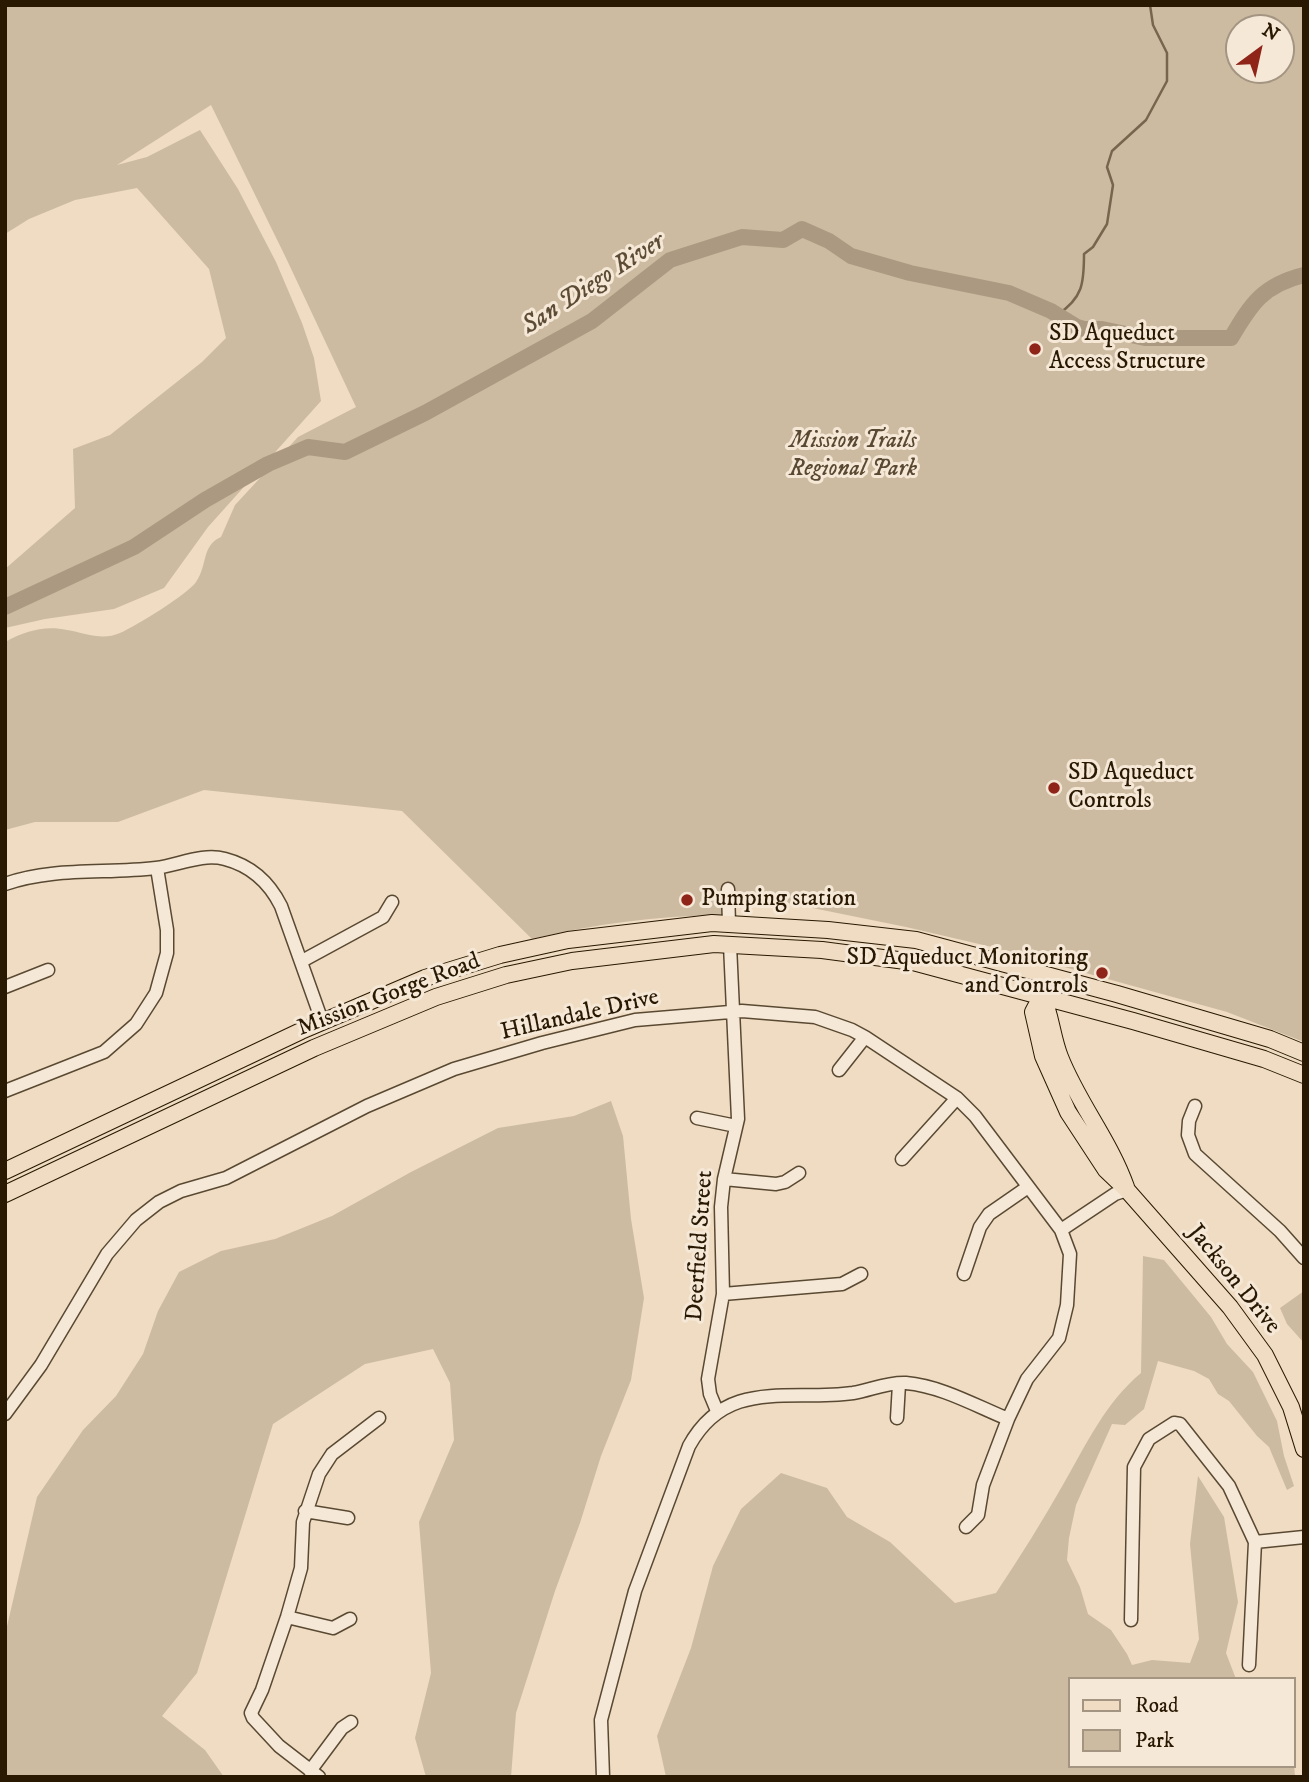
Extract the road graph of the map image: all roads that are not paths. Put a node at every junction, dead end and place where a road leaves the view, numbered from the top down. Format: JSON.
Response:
{"nodes":[{"id":1,"x":157,"y":868,"type":"junction"},
{"id":2,"x":5,"y":884,"type":"edge"},
{"id":3,"x":728,"y":890,"type":"dead end"},
{"id":4,"x":392,"y":902,"type":"dead end"},
{"id":5,"x":729,"y":924,"type":"junction"},
{"id":6,"x":730,"y":945,"type":"junction"},
{"id":7,"x":302,"y":961,"type":"junction"},
{"id":8,"x":48,"y":970,"type":"dead end"},
{"id":9,"x":1046,"y":974,"type":"junction"},
{"id":10,"x":5,"y":987,"type":"edge"},
{"id":11,"x":1042,"y":995,"type":"junction"},
{"id":12,"x":732,"y":1012,"type":"junction"},
{"id":13,"x":322,"y":1021,"type":"junction"},
{"id":14,"x":865,"y":1037,"type":"junction"},
{"id":15,"x":1304,"y":1053,"type":"edge"},
{"id":16,"x":839,"y":1070,"type":"dead end"},
{"id":17,"x":1304,"y":1075,"type":"edge"},
{"id":18,"x":5,"y":1091,"type":"edge"},
{"id":19,"x":957,"y":1098,"type":"junction"},
{"id":20,"x":1195,"y":1106,"type":"dead end"},
{"id":21,"x":698,"y":1118,"type":"dead end"},
{"id":22,"x":736,"y":1126,"type":"junction"},
{"id":23,"x":902,"y":1159,"type":"dead end"},
{"id":24,"x":6,"y":1169,"type":"edge"},
{"id":25,"x":799,"y":1173,"type":"dead end"},
{"id":26,"x":724,"y":1179,"type":"junction"},
{"id":27,"x":1028,"y":1187,"type":"junction"},
{"id":28,"x":1127,"y":1190,"type":"junction"},
{"id":29,"x":5,"y":1194,"type":"edge"},
{"id":30,"x":1060,"y":1230,"type":"junction"},
{"id":31,"x":1304,"y":1258,"type":"edge"},
{"id":32,"x":861,"y":1274,"type":"dead end"},
{"id":33,"x":964,"y":1274,"type":"dead end"},
{"id":34,"x":723,"y":1294,"type":"junction"},
{"id":35,"x":899,"y":1384,"type":"junction"},
{"id":36,"x":717,"y":1411,"type":"junction"},
{"id":37,"x":5,"y":1414,"type":"edge"},
{"id":38,"x":379,"y":1418,"type":"dead end"},
{"id":39,"x":897,"y":1418,"type":"dead end"},
{"id":40,"x":1008,"y":1419,"type":"junction"},
{"id":41,"x":1304,"y":1449,"type":"edge"},
{"id":42,"x":305,"y":1511,"type":"junction"},
{"id":43,"x":348,"y":1518,"type":"dead end"},
{"id":44,"x":966,"y":1527,"type":"dead end"},
{"id":45,"x":1304,"y":1537,"type":"edge"},
{"id":46,"x":1255,"y":1542,"type":"junction"},
{"id":47,"x":287,"y":1617,"type":"junction"},
{"id":48,"x":350,"y":1619,"type":"dead end"},
{"id":49,"x":1131,"y":1620,"type":"dead end"},
{"id":50,"x":1249,"y":1665,"type":"dead end"},
{"id":51,"x":351,"y":1722,"type":"dead end"},
{"id":52,"x":315,"y":1774,"type":"edge"},
{"id":53,"x":603,"y":1777,"type":"edge"}],
"edges":[{"from":1,"to":2,"type":"street"},
{"from":1,"to":7,"type":"street"},
{"from":1,"to":18,"type":"street"},
{"from":3,"to":5,"type":"street"},
{"from":4,"to":7,"type":"street"},
{"from":5,"to":9,"type":"main road","name":"Mission Gorge Road"},
{"from":5,"to":13,"type":"main road","name":"Mission Gorge Road"},
{"from":6,"to":11,"type":"main road","name":"Mission Gorge Road"},
{"from":6,"to":12,"type":"street","name":"Deerfield Street"},
{"from":6,"to":29,"type":"main road","name":"Mission Gorge Road"},
{"from":7,"to":13,"type":"street"},
{"from":8,"to":10,"type":"street"},
{"from":9,"to":11,"type":"main road","name":"Jackson Drive"},
{"from":9,"to":15,"type":"main road","name":"Mission Gorge Road"},
{"from":11,"to":17,"type":"main road","name":"Mission Gorge Road"},
{"from":11,"to":28,"type":"main road","name":"Jackson Drive"},
{"from":12,"to":14,"type":"street","name":"Hillandale Drive"},
{"from":12,"to":22,"type":"street","name":"Deerfield Street"},
{"from":12,"to":37,"type":"street","name":"Hillandale Drive"},
{"from":13,"to":24,"type":"main road","name":"Mission Gorge Road"},
{"from":14,"to":16,"type":"street"},
{"from":14,"to":19,"type":"street","name":"Hillandale Drive"},
{"from":19,"to":23,"type":"street"},
{"from":19,"to":27,"type":"street","name":"Hillandale Drive"},
{"from":20,"to":31,"type":"street"},
{"from":21,"to":22,"type":"street"},
{"from":22,"to":26,"type":"street","name":"Deerfield Street"},
{"from":25,"to":26,"type":"street"},
{"from":26,"to":34,"type":"street","name":"Deerfield Street"},
{"from":27,"to":30,"type":"street","name":"Hillandale Drive"},
{"from":27,"to":33,"type":"street"},
{"from":28,"to":30,"type":"street"},
{"from":28,"to":41,"type":"main road","name":"Jackson Drive"},
{"from":30,"to":40,"type":"street","name":"Hillandale Drive"},
{"from":32,"to":34,"type":"street"},
{"from":34,"to":36,"type":"street","name":"Deerfield Street"},
{"from":35,"to":36,"type":"street"},
{"from":35,"to":39,"type":"street"},
{"from":35,"to":40,"type":"street"},
{"from":36,"to":53,"type":"street"},
{"from":38,"to":42,"type":"street"},
{"from":40,"to":44,"type":"street","name":"Hillandale Drive"},
{"from":42,"to":43,"type":"street"},
{"from":42,"to":47,"type":"street"},
{"from":45,"to":46,"type":"street"},
{"from":46,"to":49,"type":"street"},
{"from":46,"to":50,"type":"street"},
{"from":47,"to":48,"type":"street"},
{"from":47,"to":52,"type":"street"},
{"from":51,"to":52,"type":"street"}]}
